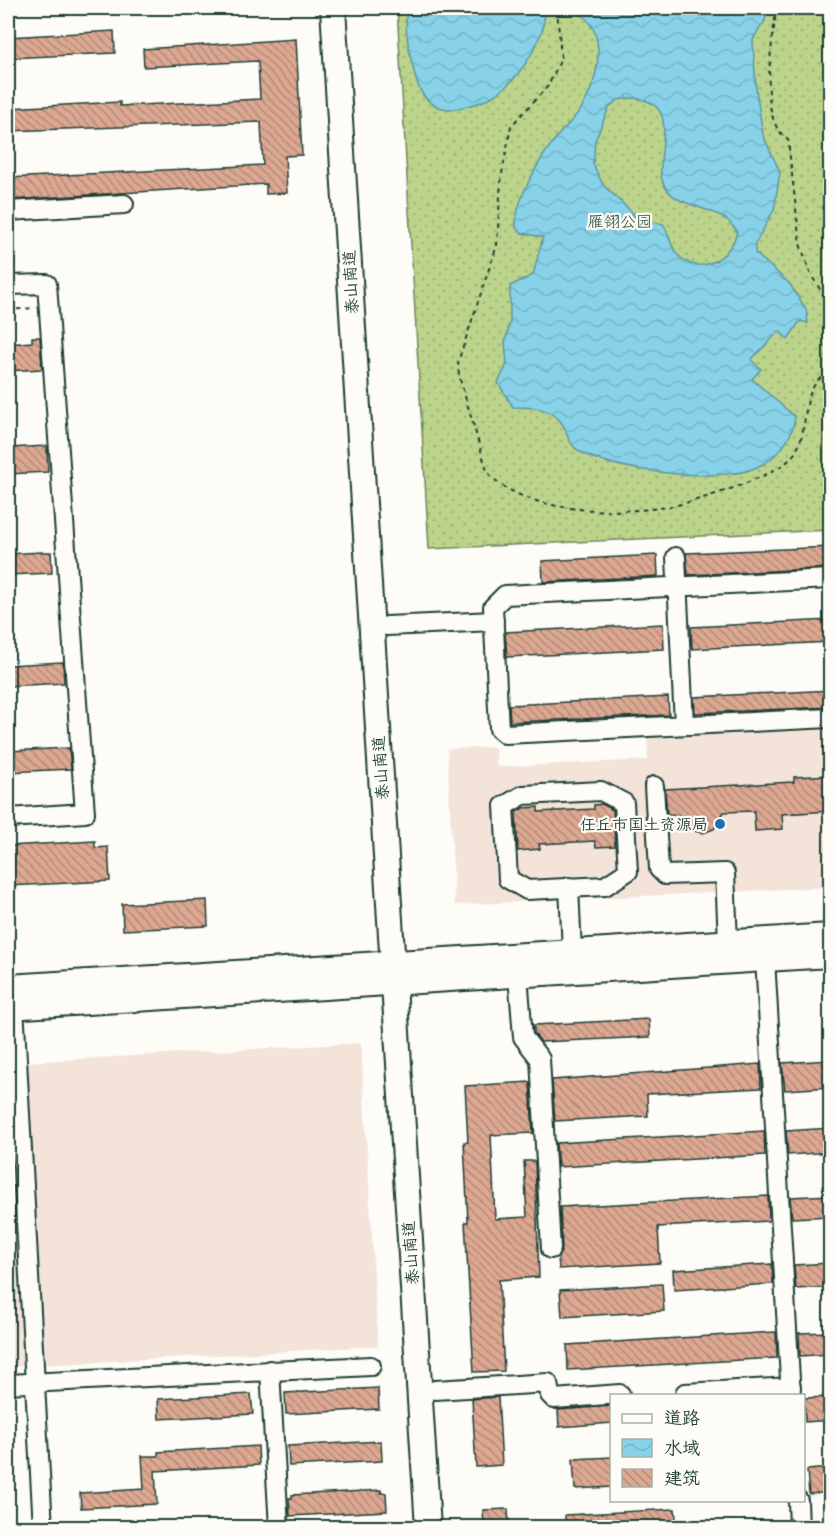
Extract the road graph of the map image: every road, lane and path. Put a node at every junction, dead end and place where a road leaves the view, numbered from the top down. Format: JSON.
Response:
{"nodes":[{"id":1,"x":333,"y":8,"type":"edge"},
{"id":2,"x":350,"y":8,"type":"edge"},
{"id":3,"x":776,"y":8,"type":"edge"},
{"id":4,"x":557,"y":9,"type":"edge"},
{"id":5,"x":124,"y":204,"type":"dead end"},
{"id":6,"x":8,"y":211,"type":"edge"},
{"id":7,"x":8,"y":285,"type":"edge"},
{"id":8,"x":831,"y":305,"type":"edge"},
{"id":9,"x":49,"y":308,"type":"junction"},
{"id":10,"x":8,"y":310,"type":"edge"},
{"id":11,"x":831,"y":372,"type":"edge"},
{"id":12,"x":676,"y":557,"type":"dead end"},
{"id":13,"x":831,"y":579,"type":"edge"},
{"id":14,"x":677,"y":586,"type":"junction"},
{"id":15,"x":494,"y":621,"type":"junction"},
{"id":16,"x":387,"y":626,"type":"junction"},
{"id":17,"x":831,"y":718,"type":"edge"},
{"id":18,"x":684,"y":725,"type":"junction"},
{"id":19,"x":654,"y":786,"type":"dead end"},
{"id":20,"x":8,"y":818,"type":"edge"},
{"id":21,"x":569,"y":888,"type":"junction"},
{"id":22,"x":831,"y":936,"type":"edge"},
{"id":23,"x":728,"y":942,"type":"junction"},
{"id":24,"x":572,"y":952,"type":"junction"},
{"id":25,"x":831,"y":955,"type":"edge"},
{"id":26,"x":765,"y":959,"type":"junction"},
{"id":27,"x":401,"y":972,"type":"junction"},
{"id":28,"x":518,"y":975,"type":"junction"},
{"id":29,"x":10,"y":1000,"type":"edge"},
{"id":30,"x":551,"y":1249,"type":"dead end"},
{"id":31,"x":371,"y":1366,"type":"dead end"},
{"id":32,"x":270,"y":1370,"type":"junction"},
{"id":33,"x":35,"y":1383,"type":"junction"},
{"id":34,"x":8,"y":1384,"type":"edge"},
{"id":35,"x":435,"y":1390,"type":"junction"},
{"id":36,"x":791,"y":1391,"type":"edge"},
{"id":37,"x":685,"y":1393,"type":"dead end"},
{"id":38,"x":610,"y":1395,"type":"edge"},
{"id":39,"x":798,"y":1502,"type":"edge"},
{"id":40,"x":44,"y":1527,"type":"edge"},
{"id":41,"x":279,"y":1527,"type":"edge"},
{"id":42,"x":428,"y":1527,"type":"edge"},
{"id":43,"x":444,"y":1527,"type":"edge"},
{"id":44,"x":799,"y":1527,"type":"edge"}],
"edges":[{"from":1,"to":27,"type":"main road","name":"泰山南道"},
{"from":2,"to":16,"type":"main road","name":"泰山南道"},
{"from":3,"to":8,"type":"path"},
{"from":4,"to":11,"type":"path"},
{"from":5,"to":6,"type":"lane"},
{"from":7,"to":9,"type":"lane"},
{"from":9,"to":10,"type":"path"},
{"from":9,"to":20,"type":"lane"},
{"from":12,"to":14,"type":"lane"},
{"from":13,"to":14,"type":"lane"},
{"from":14,"to":15,"type":"lane"},
{"from":14,"to":18,"type":"lane"},
{"from":15,"to":16,"type":"lane"},
{"from":15,"to":18,"type":"lane"},
{"from":16,"to":27,"type":"main road","name":"泰山南道"},
{"from":17,"to":18,"type":"lane"},
{"from":19,"to":23,"type":"lane"},
{"from":21,"to":21,"type":"lane"},
{"from":21,"to":24,"type":"lane"},
{"from":22,"to":23,"type":"main road"},
{"from":23,"to":24,"type":"main road"},
{"from":24,"to":27,"type":"main road"},
{"from":25,"to":26,"type":"main road"},
{"from":26,"to":28,"type":"main road"},
{"from":26,"to":36,"type":"lane"},
{"from":27,"to":28,"type":"main road"},
{"from":27,"to":29,"type":"main road"},
{"from":27,"to":35,"type":"main road","name":"泰山南道"},
{"from":27,"to":42,"type":"main road","name":"泰山南道"},
{"from":28,"to":30,"type":"lane"},
{"from":29,"to":33,"type":"lane"},
{"from":31,"to":32,"type":"lane"},
{"from":32,"to":33,"type":"lane"},
{"from":32,"to":41,"type":"lane"},
{"from":33,"to":34,"type":"lane"},
{"from":33,"to":40,"type":"lane"},
{"from":35,"to":38,"type":"lane"},
{"from":35,"to":43,"type":"main road","name":"泰山南道"},
{"from":36,"to":37,"type":"lane"},
{"from":39,"to":44,"type":"lane"}]}
